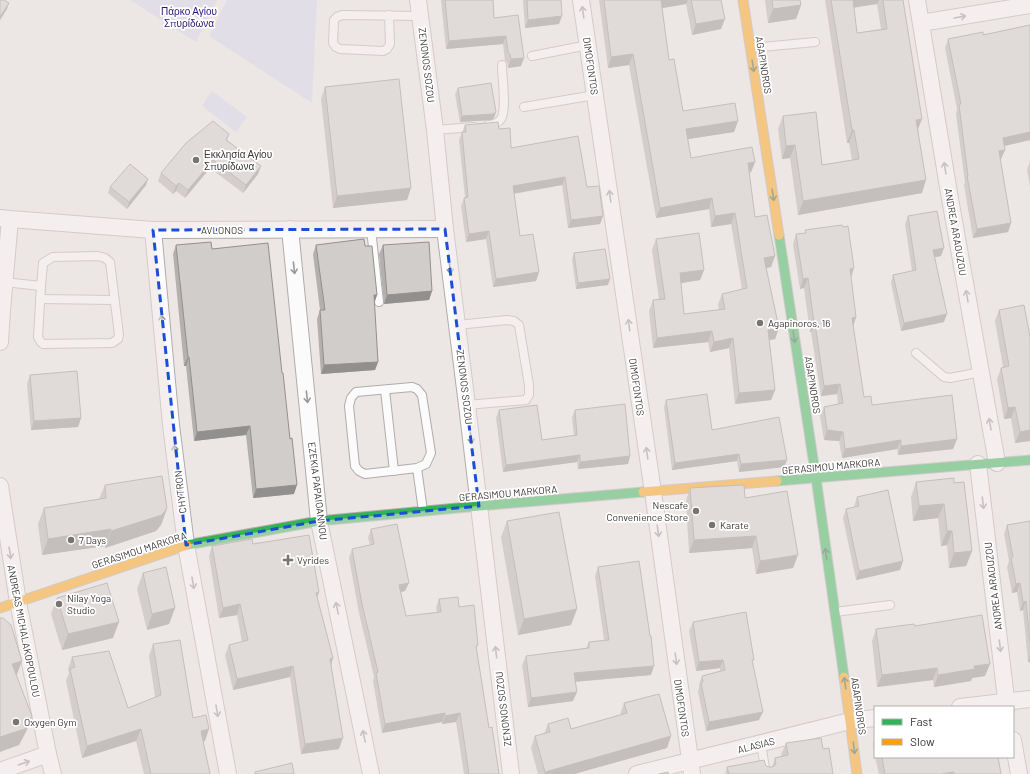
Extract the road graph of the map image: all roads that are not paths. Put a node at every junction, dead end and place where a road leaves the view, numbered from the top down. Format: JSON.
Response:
{"nodes":[{"id":1,"x":582,"y":0,"type":"edge"},
{"id":2,"x":743,"y":0,"type":"edge"},
{"id":3,"x":917,"y":0,"type":"edge"},
{"id":4,"x":1030,"y":5,"type":"edge"},
{"id":5,"x":419,"y":8,"type":"edge"},
{"id":6,"x":389,"y":15,"type":"junction"},
{"id":7,"x":921,"y":23,"type":"junction"},
{"id":8,"x":815,"y":42,"type":"dead end"},
{"id":9,"x":588,"y":45,"type":"junction"},
{"id":10,"x":750,"y":48,"type":"junction"},
{"id":11,"x":532,"y":56,"type":"dead end"},
{"id":12,"x":502,"y":65,"type":"dead end"},
{"id":13,"x":595,"y":95,"type":"junction"},
{"id":14,"x":524,"y":107,"type":"dead end"},
{"id":15,"x":435,"y":130,"type":"junction"},
{"id":16,"x":5,"y":219,"type":"edge"},
{"id":17,"x":290,"y":229,"type":"junction"},
{"id":18,"x":371,"y":229,"type":"junction"},
{"id":19,"x":445,"y":229,"type":"junction"},
{"id":20,"x":153,"y":230,"type":"junction"},
{"id":21,"x":4,"y":282,"type":"junction"},
{"id":22,"x":41,"y":286,"type":"junction"},
{"id":23,"x":40,"y":299,"type":"junction"},
{"id":24,"x":114,"y":300,"type":"junction"},
{"id":25,"x":379,"y":302,"type":"dead end"},
{"id":26,"x":457,"y":325,"type":"junction"},
{"id":27,"x":0,"y":342,"type":"edge"},
{"id":28,"x":916,"y":353,"type":"dead end"},
{"id":29,"x":981,"y":372,"type":"junction"},
{"id":30,"x":385,"y":390,"type":"junction"},
{"id":31,"x":468,"y":406,"type":"junction"},
{"id":32,"x":1030,"y":460,"type":"edge"},
{"id":33,"x":997,"y":463,"type":"junction"},
{"id":34,"x":978,"y":464,"type":"junction"},
{"id":35,"x":417,"y":468,"type":"junction"},
{"id":36,"x":394,"y":471,"type":"junction"},
{"id":37,"x":816,"y":478,"type":"junction"},
{"id":38,"x":0,"y":486,"type":"edge"},
{"id":39,"x":653,"y":492,"type":"junction"},
{"id":40,"x":479,"y":506,"type":"junction"},
{"id":41,"x":423,"y":511,"type":"junction"},
{"id":42,"x":319,"y":521,"type":"junction"},
{"id":43,"x":186,"y":545,"type":"junction"},
{"id":44,"x":18,"y":602,"type":"junction"},
{"id":45,"x":890,"y":605,"type":"dead end"},
{"id":46,"x":0,"y":608,"type":"edge"},
{"id":47,"x":834,"y":612,"type":"junction"},
{"id":48,"x":1030,"y":699,"type":"edge"},
{"id":49,"x":1007,"y":704,"type":"edge"},
{"id":50,"x":976,"y":706,"type":"edge"},
{"id":51,"x":874,"y":718,"type":"edge"},
{"id":52,"x":850,"y":721,"type":"junction"},
{"id":53,"x":761,"y":744,"type":"junction"},
{"id":54,"x":1014,"y":746,"type":"edge"},
{"id":55,"x":48,"y":754,"type":"junction"},
{"id":56,"x":690,"y":767,"type":"edge"},
{"id":57,"x":0,"y":771,"type":"edge"},
{"id":58,"x":53,"y":774,"type":"edge"},
{"id":59,"x":228,"y":774,"type":"edge"},
{"id":60,"x":372,"y":774,"type":"edge"},
{"id":61,"x":511,"y":774,"type":"edge"},
{"id":62,"x":637,"y":774,"type":"edge"},
{"id":63,"x":766,"y":774,"type":"edge"},
{"id":64,"x":857,"y":774,"type":"edge"},
{"id":65,"x":1019,"y":774,"type":"edge"}],
"edges":[{"from":9,"to":1,"type":"street","name":"DIMOFONTOS","one_way":true},
{"from":2,"to":10,"type":"street","name":"AGAPINOROS"},
{"from":3,"to":7,"type":"street","name":"ANDREA ARAOUZOU"},
{"from":7,"to":4,"type":"street","one_way":true},
{"from":5,"to":6,"type":"lane"},
{"from":5,"to":15,"type":"street","name":"ZENONOS SOZOU"},
{"from":6,"to":6,"type":"lane"},
{"from":29,"to":7,"type":"street","name":"ANDREA ARAOUZOU","one_way":true},
{"from":8,"to":10,"type":"lane"},
{"from":9,"to":11,"type":"lane"},
{"from":9,"to":13,"type":"street","name":"DIMOFONTOS"},
{"from":10,"to":37,"type":"street","name":"AGAPINOROS","one_way":true},
{"from":12,"to":15,"type":"lane"},
{"from":13,"to":14,"type":"lane"},
{"from":39,"to":13,"type":"street","name":"DIMOFONTOS","one_way":true},
{"from":15,"to":19,"type":"street","name":"ZENONOS SOZOU"},
{"from":16,"to":20,"type":"street","name":"AVLONOS"},
{"from":16,"to":21,"type":"street"},
{"from":17,"to":18,"type":"street","name":"AVLONOS"},
{"from":17,"to":20,"type":"street","name":"AVLONOS"},
{"from":17,"to":42,"type":"street","name":"EZEKIA PAPAIOANNOU","one_way":true},
{"from":18,"to":19,"type":"street","name":"AVLONOS"},
{"from":18,"to":25,"type":"lane"},
{"from":19,"to":26,"type":"street","name":"ZENONOS SOZOU","one_way":true},
{"from":43,"to":20,"type":"street","name":"CHYTRON","one_way":true},
{"from":21,"to":22,"type":"lane"},
{"from":21,"to":27,"type":"street"},
{"from":22,"to":23,"type":"lane"},
{"from":22,"to":24,"type":"lane"},
{"from":23,"to":24,"type":"lane"},
{"from":23,"to":24,"type":"lane"},
{"from":26,"to":31,"type":"street","name":"ZENONOS SOZOU"},
{"from":26,"to":31,"type":"lane"},
{"from":28,"to":29,"type":"lane"},
{"from":33,"to":29,"type":"street","name":"ANDREA ARAOUZOU","one_way":true},
{"from":30,"to":35,"type":"lane"},
{"from":30,"to":36,"type":"lane"},
{"from":30,"to":36,"type":"lane"},
{"from":31,"to":40,"type":"street","name":"ZENONOS SOZOU","one_way":true},
{"from":32,"to":33,"type":"street","name":"GERASIMOU MARKORA"},
{"from":33,"to":34,"type":"street","name":"GERASIMOU MARKORA"},
{"from":34,"to":37,"type":"street","name":"GERASIMOU MARKORA"},
{"from":34,"to":49,"type":"street","name":"ANDREA ARAOUZOU","one_way":true},
{"from":35,"to":36,"type":"lane"},
{"from":35,"to":41,"type":"lane"},
{"from":37,"to":39,"type":"street","name":"GERASIMOU MARKORA"},
{"from":47,"to":37,"type":"street","name":"AGAPINOROS","one_way":true},
{"from":38,"to":44,"type":"street","name":"ANDREAS MICHALAKOPOULOU","one_way":true},
{"from":39,"to":40,"type":"street","name":"GERASIMOU MARKORA"},
{"from":39,"to":56,"type":"street","name":"DIMOFONTOS","one_way":true},
{"from":40,"to":41,"type":"street","name":"GERASIMOU MARKORA"},
{"from":61,"to":40,"type":"street","name":"ZENONOS SOZOU","one_way":true},
{"from":41,"to":42,"type":"street","name":"GERASIMOU MARKORA"},
{"from":42,"to":43,"type":"street","name":"GERASIMOU MARKORA"},
{"from":60,"to":42,"type":"street","name":"EZEKIA PAPAIOANNOU","one_way":true},
{"from":43,"to":44,"type":"street","name":"GERASIMOU MARKORA"},
{"from":43,"to":59,"type":"street","name":"CHYTRON","one_way":true},
{"from":44,"to":46,"type":"street","name":"GERASIMOU MARKORA"},
{"from":44,"to":55,"type":"street","name":"ANDREAS MICHALAKOPOULOU"},
{"from":45,"to":47,"type":"lane"},
{"from":52,"to":47,"type":"street","name":"AGAPINOROS","one_way":true},
{"from":48,"to":49,"type":"street"},
{"from":49,"to":50,"type":"street"},
{"from":51,"to":52,"type":"street","name":"ALASIAS"},
{"from":52,"to":53,"type":"street","name":"ALASIAS"},
{"from":52,"to":64,"type":"street","name":"AGAPINOROS","one_way":true},
{"from":53,"to":56,"type":"street","name":"ALASIAS"},
{"from":53,"to":63,"type":"lane"},
{"from":54,"to":65,"type":"street"},
{"from":57,"to":55,"type":"street","one_way":true},
{"from":55,"to":58,"type":"street","name":"ANDREAS MICHALAKOPOULOU"},
{"from":56,"to":62,"type":"street","name":"ALASIAS"}]}
